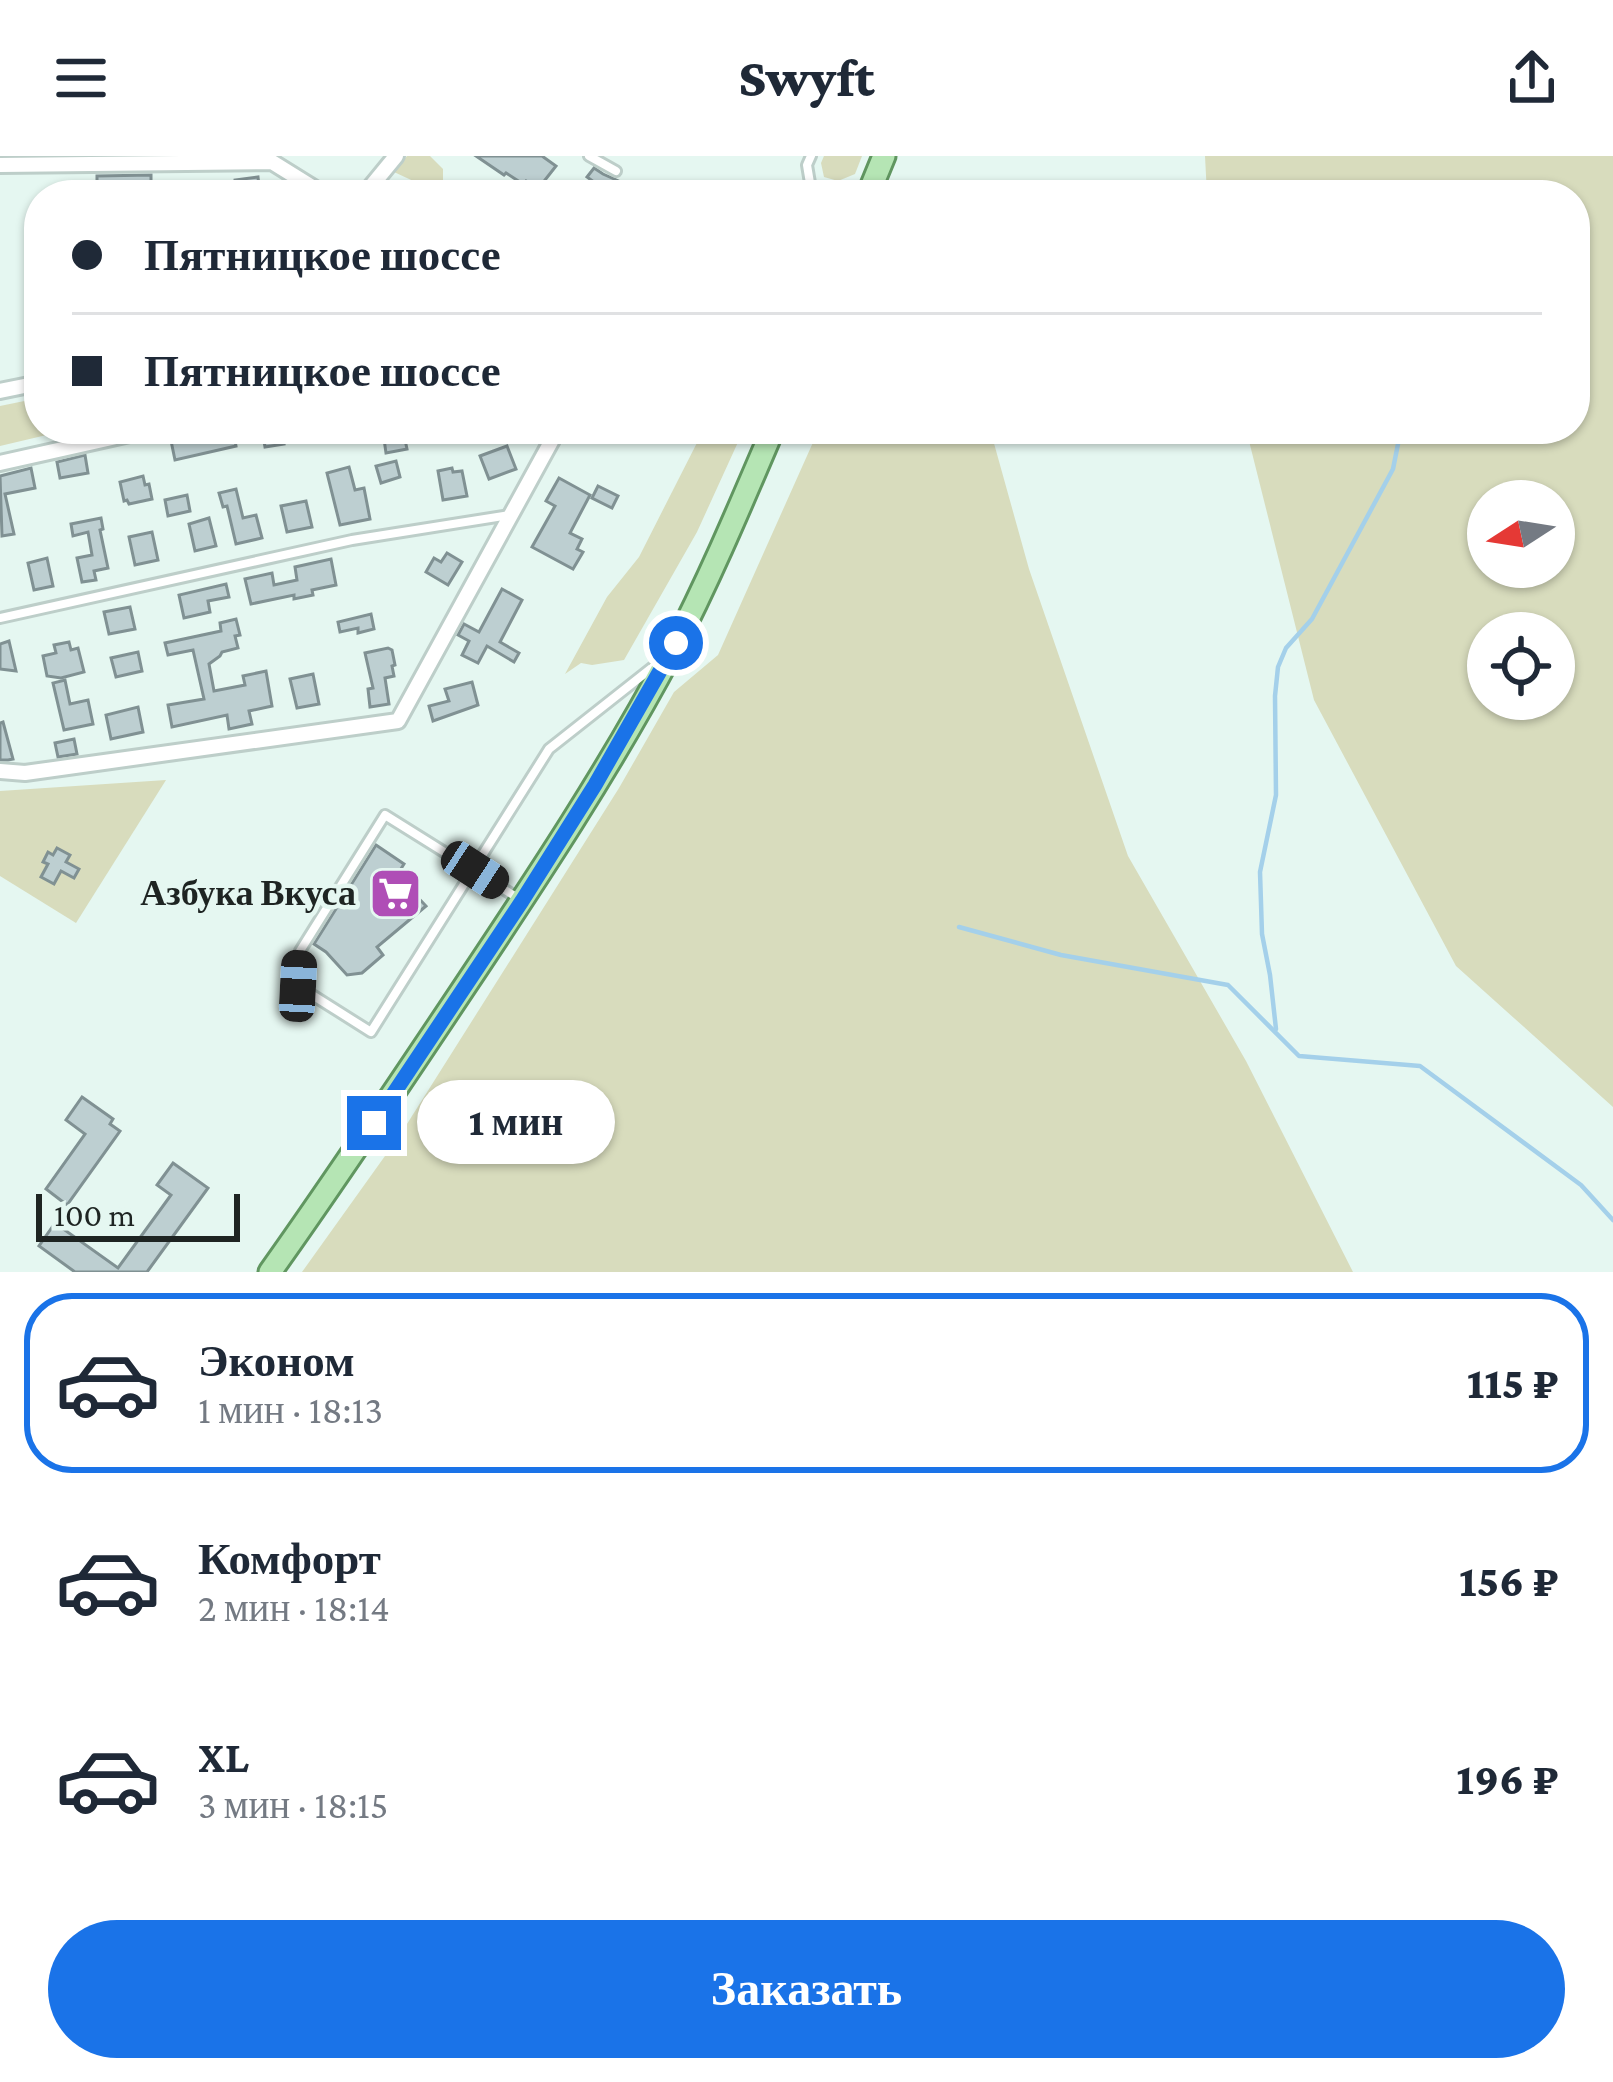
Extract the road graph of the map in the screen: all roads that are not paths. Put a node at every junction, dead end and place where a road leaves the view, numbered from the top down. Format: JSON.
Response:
{"nodes":[{"id":1,"x":397,"y":156,"type":"edge"},
{"id":2,"x":589,"y":156,"type":"edge"},
{"id":3,"x":272,"y":159,"type":"edge"},
{"id":4,"x":142,"y":160,"type":"edge"},
{"id":5,"x":43,"y":161,"type":"edge"},
{"id":6,"x":0,"y":165,"type":"edge"},
{"id":7,"x":616,"y":171,"type":"dead end"},
{"id":8,"x":303,"y":180,"type":"edge"},
{"id":9,"x":377,"y":180,"type":"edge"},
{"id":10,"x":85,"y":444,"type":"edge"},
{"id":11,"x":550,"y":444,"type":"edge"},
{"id":12,"x":766,"y":444,"type":"edge"},
{"id":13,"x":0,"y":463,"type":"edge"},
{"id":14,"x":510,"y":515,"type":"junction"},
{"id":15,"x":0,"y":618,"type":"edge"},
{"id":16,"x":670,"y":653,"type":"junction"},
{"id":17,"x":0,"y":771,"type":"edge"},
{"id":18,"x":475,"y":870,"type":"junction"},
{"id":19,"x":522,"y":901,"type":"junction"},
{"id":20,"x":270,"y":1272,"type":"edge"}],
"edges":[{"from":1,"to":9,"type":"street"},
{"from":2,"to":7,"type":"lane"},
{"from":3,"to":4,"type":"street"},
{"from":3,"to":8,"type":"street"},
{"from":4,"to":5,"type":"street"},
{"from":5,"to":6,"type":"street"},
{"from":10,"to":13,"type":"street"},
{"from":11,"to":14,"type":"street"},
{"from":12,"to":16,"type":"main road"},
{"from":14,"to":15,"type":"lane"},
{"from":14,"to":17,"type":"street"},
{"from":16,"to":18,"type":"lane"},
{"from":16,"to":19,"type":"main road"},
{"from":18,"to":18,"type":"lane"},
{"from":18,"to":19,"type":"lane"},
{"from":19,"to":20,"type":"main road"}]}
